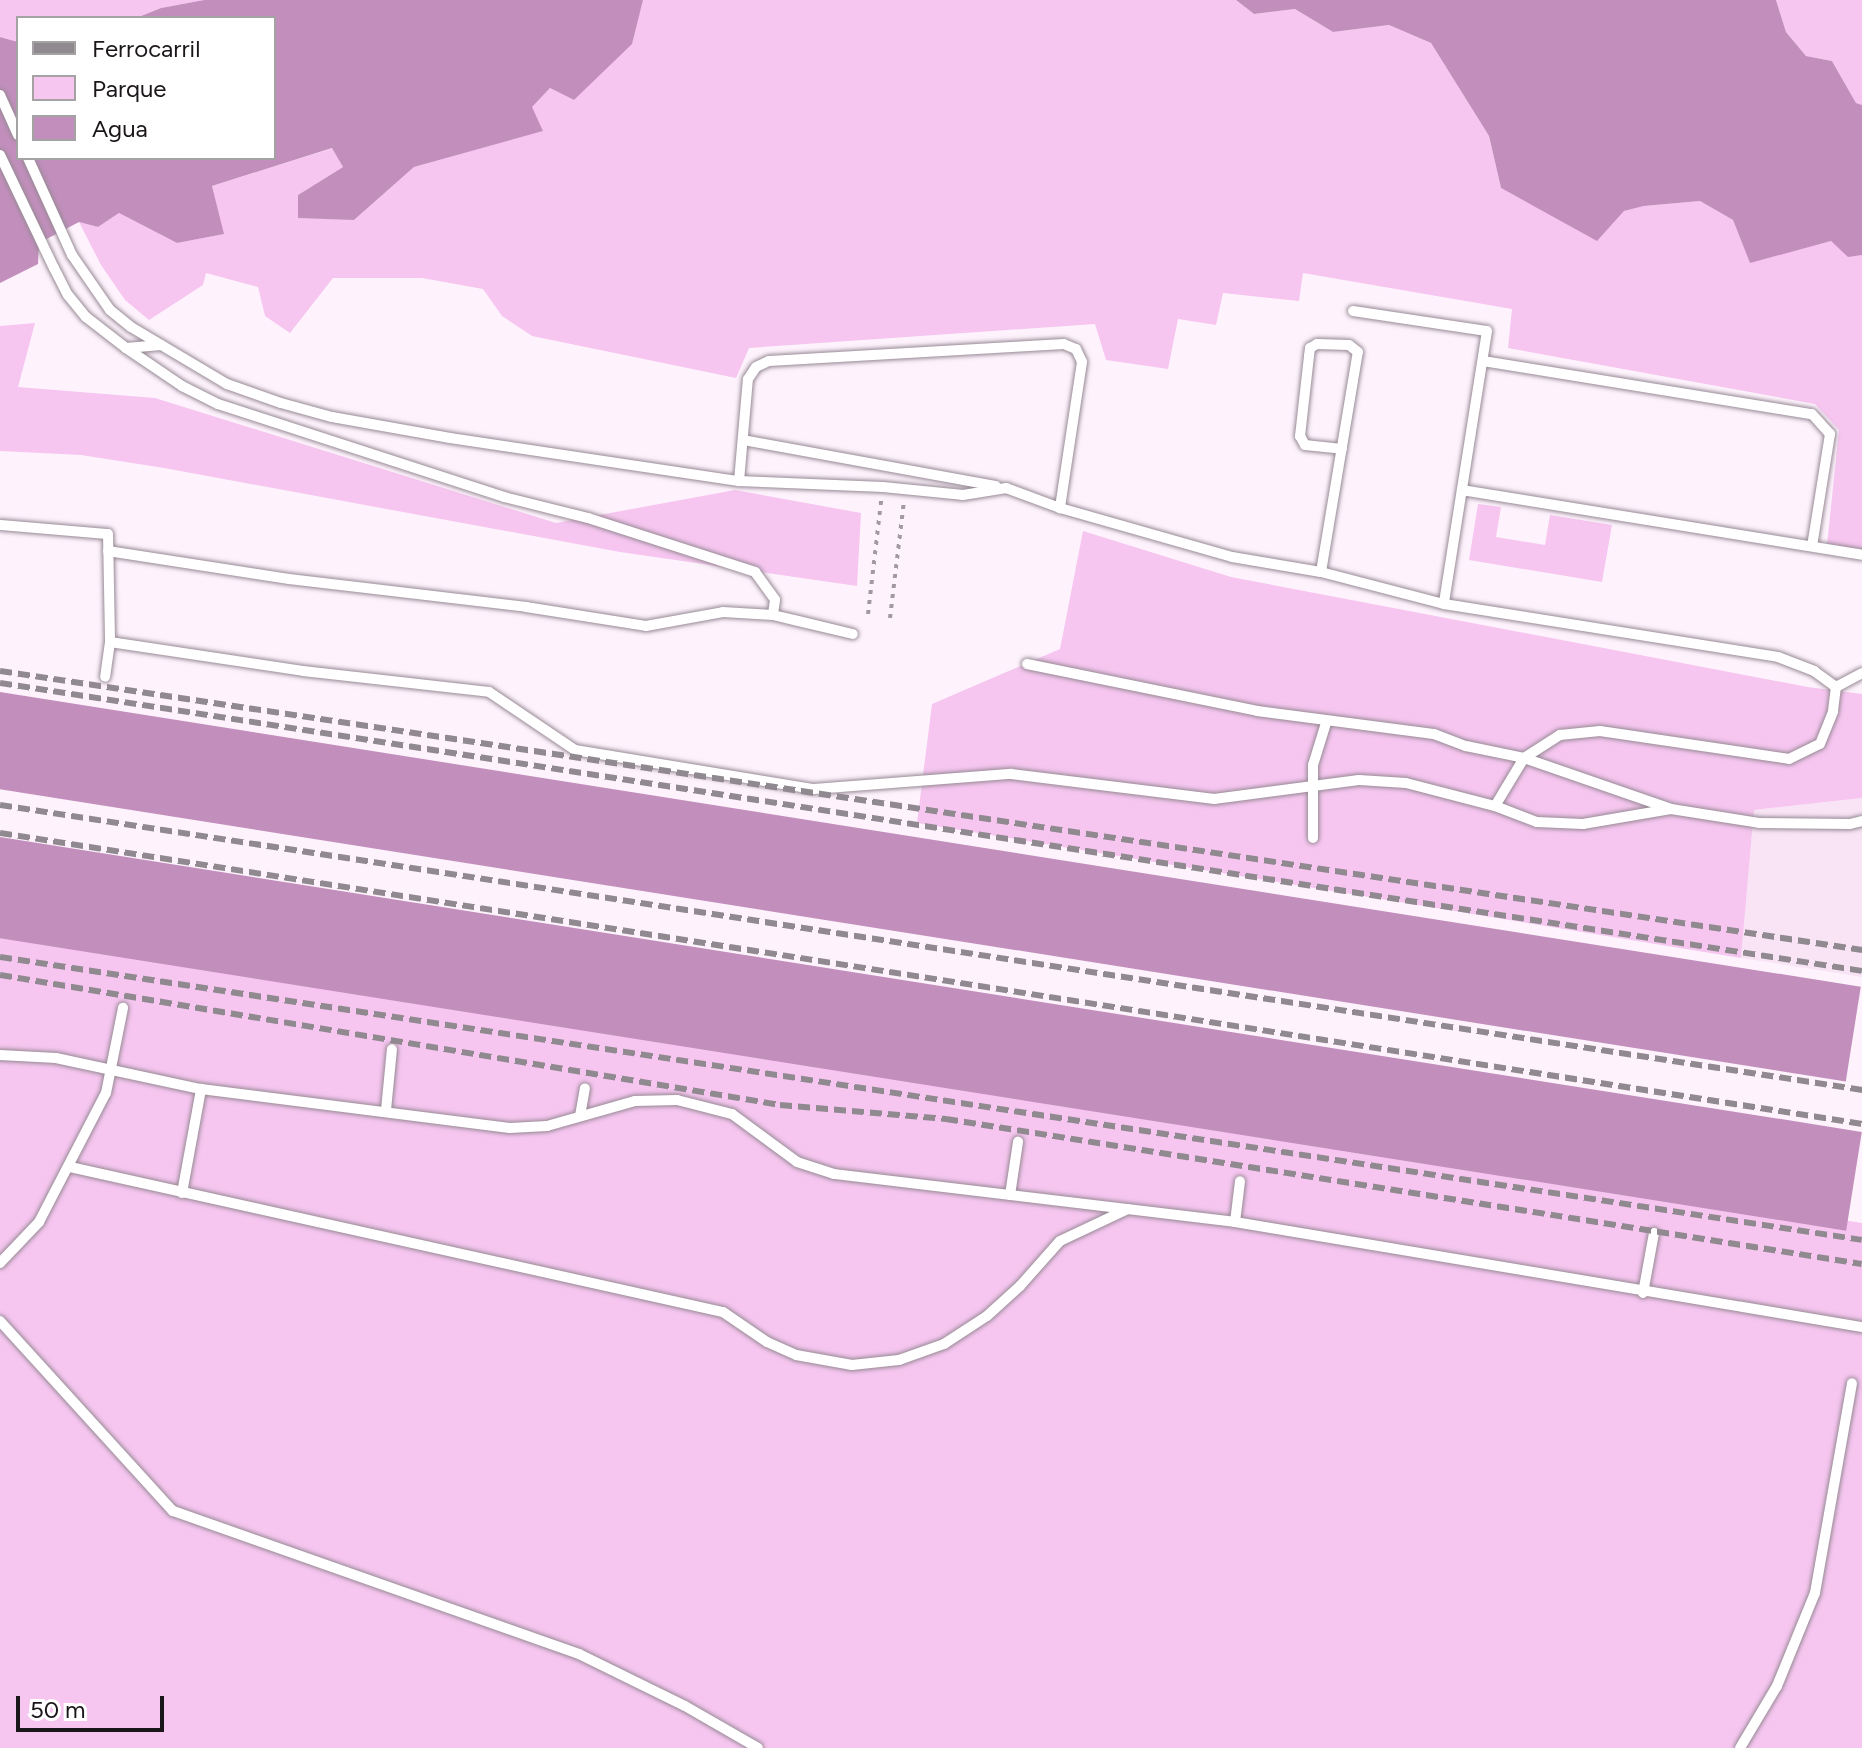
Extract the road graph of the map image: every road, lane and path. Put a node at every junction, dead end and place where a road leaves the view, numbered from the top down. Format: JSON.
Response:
{"nodes":[{"id":1,"x":0,"y":95,"type":"edge"},
{"id":2,"x":16,"y":131,"type":"edge"},
{"id":3,"x":0,"y":155,"type":"edge"},
{"id":4,"x":29,"y":160,"type":"edge"},
{"id":5,"x":1353,"y":311,"type":"dead end"},
{"id":6,"x":161,"y":345,"type":"junction"},
{"id":7,"x":126,"y":348,"type":"junction"},
{"id":8,"x":1483,"y":361,"type":"junction"},
{"id":9,"x":743,"y":440,"type":"junction"},
{"id":10,"x":1342,"y":449,"type":"junction"},
{"id":11,"x":739,"y":481,"type":"junction"},
{"id":12,"x":883,"y":487,"type":"junction"},
{"id":13,"x":1006,"y":488,"type":"junction"},
{"id":14,"x":905,"y":490,"type":"junction"},
{"id":15,"x":1462,"y":490,"type":"junction"},
{"id":16,"x":1060,"y":508,"type":"junction"},
{"id":17,"x":0,"y":525,"type":"edge"},
{"id":18,"x":1812,"y":546,"type":"junction"},
{"id":19,"x":108,"y":551,"type":"junction"},
{"id":20,"x":1862,"y":555,"type":"edge"},
{"id":21,"x":1321,"y":572,"type":"junction"},
{"id":22,"x":1444,"y":604,"type":"junction"},
{"id":23,"x":868,"y":614,"type":"dead end"},
{"id":24,"x":773,"y":615,"type":"junction"},
{"id":25,"x":890,"y":618,"type":"dead end"},
{"id":26,"x":853,"y":634,"type":"dead end"},
{"id":27,"x":110,"y":642,"type":"junction"},
{"id":28,"x":1027,"y":664,"type":"dead end"},
{"id":29,"x":1862,"y":673,"type":"edge"},
{"id":30,"x":105,"y":677,"type":"dead end"},
{"id":31,"x":1836,"y":687,"type":"junction"},
{"id":32,"x":1326,"y":723,"type":"junction"},
{"id":33,"x":1524,"y":758,"type":"junction"},
{"id":34,"x":1314,"y":786,"type":"junction"},
{"id":35,"x":1495,"y":806,"type":"junction"},
{"id":36,"x":1671,"y":809,"type":"junction"},
{"id":37,"x":1862,"y":821,"type":"edge"},
{"id":38,"x":1313,"y":838,"type":"dead end"},
{"id":39,"x":123,"y":1008,"type":"dead end"},
{"id":40,"x":392,"y":1049,"type":"dead end"},
{"id":41,"x":0,"y":1055,"type":"edge"},
{"id":42,"x":112,"y":1071,"type":"junction"},
{"id":43,"x":585,"y":1088,"type":"dead end"},
{"id":44,"x":201,"y":1089,"type":"junction"},
{"id":45,"x":386,"y":1110,"type":"junction"},
{"id":46,"x":580,"y":1116,"type":"junction"},
{"id":47,"x":1018,"y":1142,"type":"dead end"},
{"id":48,"x":70,"y":1167,"type":"junction"},
{"id":49,"x":1240,"y":1181,"type":"dead end"},
{"id":50,"x":182,"y":1193,"type":"junction"},
{"id":51,"x":1010,"y":1195,"type":"junction"},
{"id":52,"x":1130,"y":1208,"type":"junction"},
{"id":53,"x":1235,"y":1222,"type":"junction"},
{"id":54,"x":1654,"y":1233,"type":"dead end"},
{"id":55,"x":0,"y":1263,"type":"edge"},
{"id":56,"x":1643,"y":1293,"type":"junction"},
{"id":57,"x":0,"y":1321,"type":"edge"},
{"id":58,"x":1862,"y":1327,"type":"edge"},
{"id":59,"x":1852,"y":1383,"type":"dead end"},
{"id":60,"x":758,"y":1748,"type":"edge"},
{"id":61,"x":1740,"y":1748,"type":"edge"}],
"edges":[{"from":1,"to":2,"type":"lane"},
{"from":3,"to":7,"type":"lane"},
{"from":4,"to":6,"type":"lane"},
{"from":5,"to":8,"type":"lane"},
{"from":6,"to":7,"type":"lane"},
{"from":6,"to":11,"type":"lane"},
{"from":7,"to":24,"type":"lane"},
{"from":8,"to":15,"type":"lane"},
{"from":8,"to":18,"type":"lane"},
{"from":9,"to":11,"type":"lane"},
{"from":9,"to":13,"type":"lane"},
{"from":9,"to":16,"type":"lane"},
{"from":10,"to":10,"type":"lane"},
{"from":10,"to":21,"type":"lane"},
{"from":11,"to":12,"type":"lane"},
{"from":12,"to":14,"type":"lane"},
{"from":12,"to":23,"type":"path"},
{"from":13,"to":14,"type":"lane"},
{"from":13,"to":16,"type":"lane"},
{"from":14,"to":25,"type":"path"},
{"from":15,"to":18,"type":"lane"},
{"from":15,"to":22,"type":"lane"},
{"from":16,"to":21,"type":"lane"},
{"from":17,"to":19,"type":"lane"},
{"from":18,"to":20,"type":"lane"},
{"from":19,"to":24,"type":"lane"},
{"from":19,"to":27,"type":"lane"},
{"from":21,"to":22,"type":"lane"},
{"from":22,"to":31,"type":"lane"},
{"from":24,"to":26,"type":"lane"},
{"from":27,"to":30,"type":"lane"},
{"from":27,"to":34,"type":"lane"},
{"from":28,"to":32,"type":"lane"},
{"from":29,"to":31,"type":"lane"},
{"from":31,"to":33,"type":"lane"},
{"from":32,"to":33,"type":"lane"},
{"from":32,"to":34,"type":"lane"},
{"from":33,"to":35,"type":"lane"},
{"from":33,"to":36,"type":"lane"},
{"from":34,"to":35,"type":"lane"},
{"from":34,"to":38,"type":"lane"},
{"from":35,"to":36,"type":"lane"},
{"from":36,"to":37,"type":"lane"},
{"from":39,"to":42,"type":"lane"},
{"from":40,"to":45,"type":"lane"},
{"from":41,"to":42,"type":"lane"},
{"from":42,"to":44,"type":"lane"},
{"from":42,"to":48,"type":"lane"},
{"from":43,"to":46,"type":"lane"},
{"from":44,"to":45,"type":"lane"},
{"from":44,"to":50,"type":"lane"},
{"from":45,"to":46,"type":"lane"},
{"from":46,"to":51,"type":"lane"},
{"from":47,"to":51,"type":"lane"},
{"from":48,"to":50,"type":"lane"},
{"from":48,"to":55,"type":"lane"},
{"from":49,"to":53,"type":"lane"},
{"from":50,"to":52,"type":"lane"},
{"from":51,"to":52,"type":"lane"},
{"from":52,"to":53,"type":"lane"},
{"from":53,"to":56,"type":"lane"},
{"from":54,"to":56,"type":"lane"},
{"from":56,"to":58,"type":"lane"},
{"from":57,"to":60,"type":"lane"},
{"from":59,"to":61,"type":"lane"}]}
